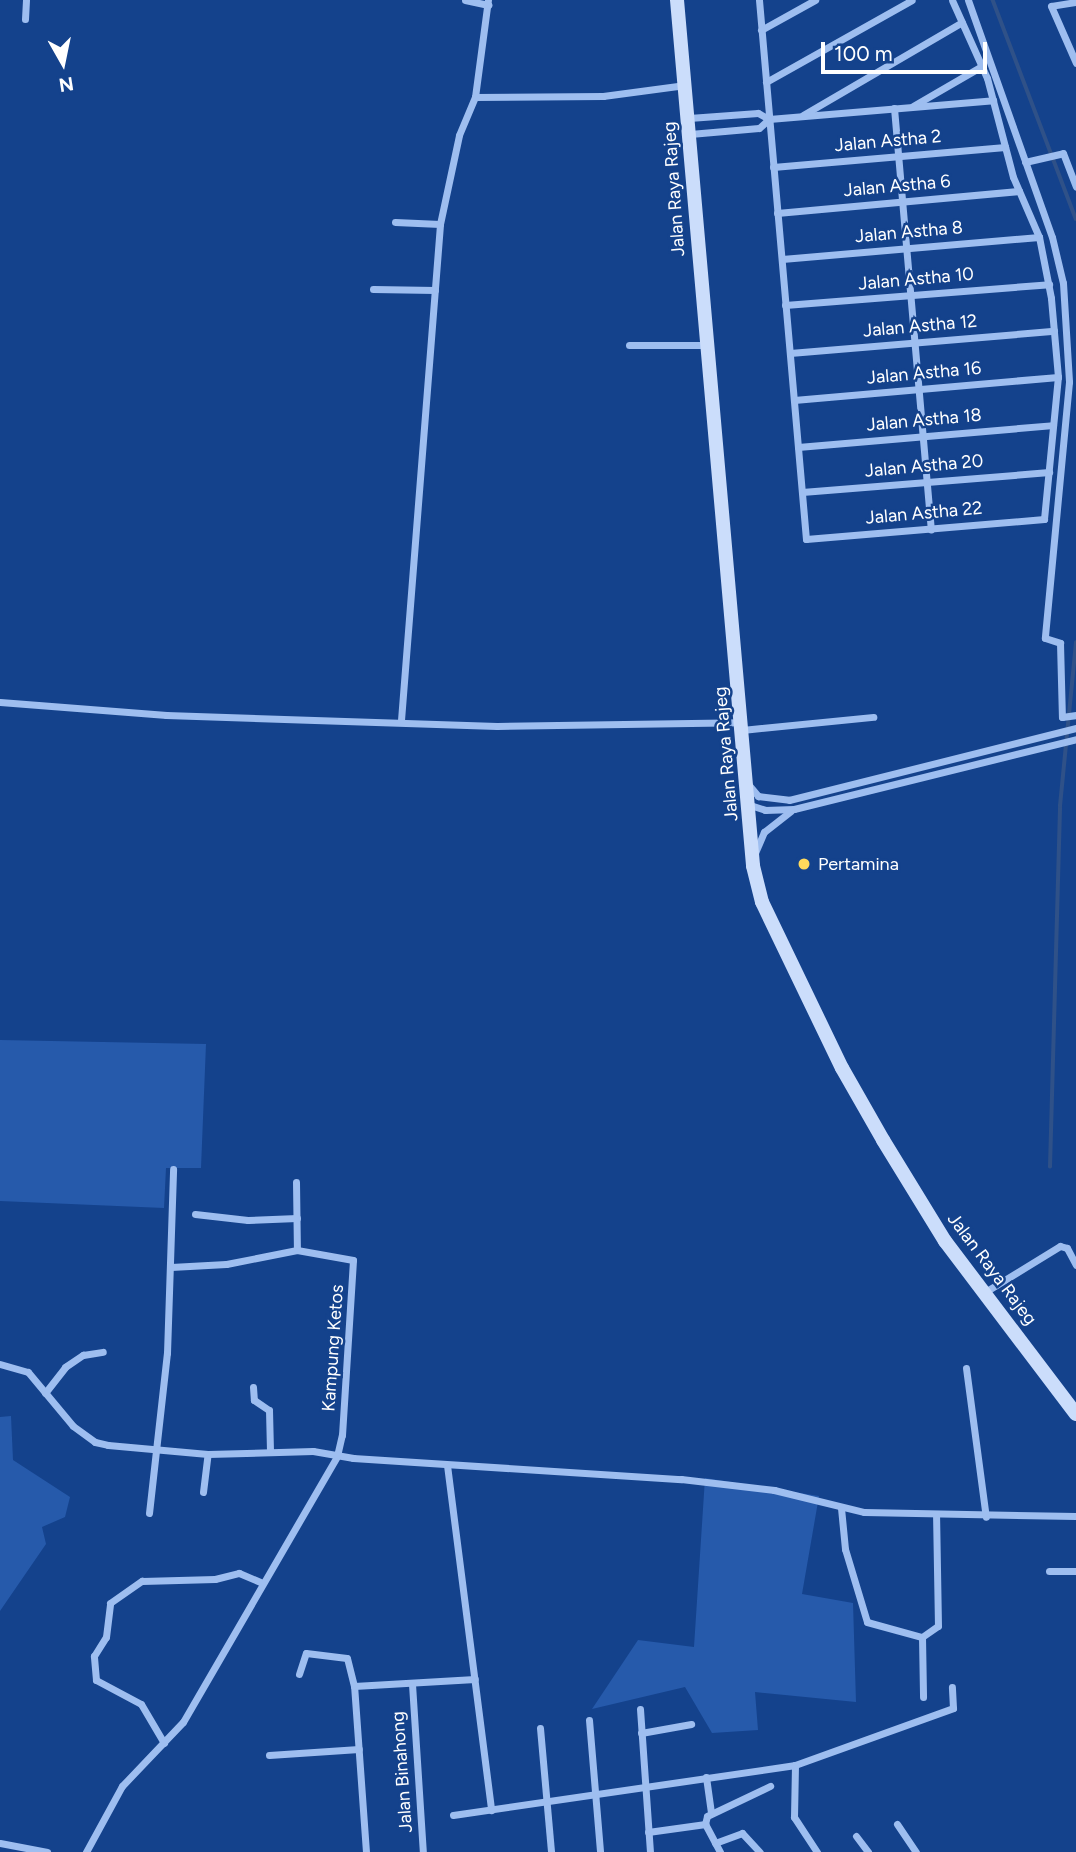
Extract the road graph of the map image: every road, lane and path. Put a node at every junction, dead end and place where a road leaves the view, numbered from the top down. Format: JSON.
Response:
{"nodes":[{"id":1,"x":26,"y":0,"type":"edge"},
{"id":2,"x":465,"y":0,"type":"edge"},
{"id":3,"x":677,"y":0,"type":"edge"},
{"id":4,"x":758,"y":0,"type":"edge"},
{"id":5,"x":815,"y":0,"type":"edge"},
{"id":6,"x":912,"y":0,"type":"edge"},
{"id":7,"x":952,"y":0,"type":"edge"},
{"id":8,"x":968,"y":0,"type":"edge"},
{"id":9,"x":1076,"y":2,"type":"edge"},
{"id":10,"x":488,"y":3,"type":"edge"},
{"id":11,"x":25,"y":19,"type":"dead end"},
{"id":12,"x":962,"y":22,"type":"junction"},
{"id":13,"x":761,"y":30,"type":"junction"},
{"id":14,"x":1076,"y":62,"type":"edge"},
{"id":15,"x":982,"y":66,"type":"junction"},
{"id":16,"x":766,"y":82,"type":"junction"},
{"id":17,"x":686,"y":85,"type":"junction"},
{"id":18,"x":475,"y":96,"type":"junction"},
{"id":19,"x":993,"y":100,"type":"junction"},
{"id":20,"x":911,"y":107,"type":"junction"},
{"id":21,"x":894,"y":108,"type":"junction"},
{"id":22,"x":801,"y":116,"type":"junction"},
{"id":23,"x":689,"y":118,"type":"junction"},
{"id":24,"x":769,"y":119,"type":"junction"},
{"id":25,"x":690,"y":134,"type":"junction"},
{"id":26,"x":1005,"y":147,"type":"junction"},
{"id":27,"x":898,"y":156,"type":"junction"},
{"id":28,"x":1025,"y":162,"type":"junction"},
{"id":29,"x":773,"y":167,"type":"junction"},
{"id":30,"x":1076,"y":187,"type":"edge"},
{"id":31,"x":1019,"y":191,"type":"junction"},
{"id":32,"x":902,"y":202,"type":"junction"},
{"id":33,"x":778,"y":213,"type":"junction"},
{"id":34,"x":395,"y":222,"type":"dead end"},
{"id":35,"x":440,"y":224,"type":"junction"},
{"id":36,"x":1039,"y":237,"type":"junction"},
{"id":37,"x":907,"y":248,"type":"junction"},
{"id":38,"x":782,"y":259,"type":"junction"},
{"id":39,"x":1049,"y":284,"type":"junction"},
{"id":40,"x":373,"y":289,"type":"dead end"},
{"id":41,"x":435,"y":290,"type":"junction"},
{"id":42,"x":911,"y":295,"type":"junction"},
{"id":43,"x":786,"y":305,"type":"junction"},
{"id":44,"x":1054,"y":331,"type":"junction"},
{"id":45,"x":915,"y":343,"type":"junction"},
{"id":46,"x":629,"y":345,"type":"dead end"},
{"id":47,"x":705,"y":345,"type":"junction"},
{"id":48,"x":790,"y":353,"type":"junction"},
{"id":49,"x":1058,"y":377,"type":"junction"},
{"id":50,"x":1073,"y":382,"type":"edge"},
{"id":51,"x":919,"y":389,"type":"junction"},
{"id":52,"x":794,"y":400,"type":"junction"},
{"id":53,"x":1053,"y":425,"type":"junction"},
{"id":54,"x":923,"y":436,"type":"junction"},
{"id":55,"x":798,"y":447,"type":"junction"},
{"id":56,"x":1049,"y":472,"type":"junction"},
{"id":57,"x":927,"y":482,"type":"junction"},
{"id":58,"x":802,"y":492,"type":"junction"},
{"id":59,"x":931,"y":529,"type":"junction"},
{"id":60,"x":0,"y":702,"type":"edge"},
{"id":61,"x":1076,"y":715,"type":"edge"},
{"id":62,"x":873,"y":717,"type":"dead end"},
{"id":63,"x":401,"y":720,"type":"junction"},
{"id":64,"x":742,"y":726,"type":"junction"},
{"id":65,"x":1076,"y":728,"type":"edge"},
{"id":66,"x":1076,"y":739,"type":"edge"},
{"id":67,"x":747,"y":784,"type":"junction"},
{"id":68,"x":750,"y":805,"type":"junction"},
{"id":69,"x":794,"y":809,"type":"junction"},
{"id":70,"x":755,"y":853,"type":"junction"},
{"id":71,"x":173,"y":1169,"type":"dead end"},
{"id":72,"x":296,"y":1182,"type":"dead end"},
{"id":73,"x":195,"y":1213,"type":"dead end"},
{"id":74,"x":298,"y":1218,"type":"junction"},
{"id":75,"x":297,"y":1250,"type":"junction"},
{"id":76,"x":1076,"y":1265,"type":"edge"},
{"id":77,"x":171,"y":1267,"type":"junction"},
{"id":78,"x":985,"y":1292,"type":"junction"},
{"id":79,"x":103,"y":1352,"type":"dead end"},
{"id":80,"x":0,"y":1363,"type":"edge"},
{"id":81,"x":966,"y":1368,"type":"dead end"},
{"id":82,"x":253,"y":1387,"type":"dead end"},
{"id":83,"x":46,"y":1393,"type":"junction"},
{"id":84,"x":1076,"y":1414,"type":"edge"},
{"id":85,"x":155,"y":1451,"type":"junction"},
{"id":86,"x":270,"y":1451,"type":"junction"},
{"id":87,"x":208,"y":1454,"type":"junction"},
{"id":88,"x":337,"y":1456,"type":"junction"},
{"id":89,"x":447,"y":1465,"type":"junction"},
{"id":90,"x":203,"y":1492,"type":"dead end"},
{"id":91,"x":842,"y":1508,"type":"junction"},
{"id":92,"x":149,"y":1513,"type":"dead end"},
{"id":93,"x":936,"y":1515,"type":"junction"},
{"id":94,"x":1076,"y":1516,"type":"edge"},
{"id":95,"x":986,"y":1517,"type":"junction"},
{"id":96,"x":1049,"y":1571,"type":"dead end"},
{"id":97,"x":1076,"y":1571,"type":"edge"},
{"id":98,"x":262,"y":1583,"type":"junction"},
{"id":99,"x":922,"y":1637,"type":"junction"},
{"id":100,"x":299,"y":1674,"type":"dead end"},
{"id":101,"x":475,"y":1679,"type":"junction"},
{"id":102,"x":354,"y":1686,"type":"junction"},
{"id":103,"x":412,"y":1687,"type":"junction"},
{"id":104,"x":952,"y":1688,"type":"dead end"},
{"id":105,"x":923,"y":1697,"type":"dead end"},
{"id":106,"x":640,"y":1709,"type":"dead end"},
{"id":107,"x":589,"y":1720,"type":"dead end"},
{"id":108,"x":691,"y":1724,"type":"dead end"},
{"id":109,"x":540,"y":1728,"type":"dead end"},
{"id":110,"x":641,"y":1733,"type":"junction"},
{"id":111,"x":164,"y":1743,"type":"junction"},
{"id":112,"x":359,"y":1749,"type":"junction"},
{"id":113,"x":269,"y":1755,"type":"dead end"},
{"id":114,"x":795,"y":1765,"type":"junction"},
{"id":115,"x":706,"y":1777,"type":"junction"},
{"id":116,"x":770,"y":1786,"type":"dead end"},
{"id":117,"x":645,"y":1788,"type":"junction"},
{"id":118,"x":593,"y":1795,"type":"junction"},
{"id":119,"x":545,"y":1804,"type":"junction"},
{"id":120,"x":491,"y":1810,"type":"junction"},
{"id":121,"x":711,"y":1812,"type":"junction"},
{"id":122,"x":453,"y":1815,"type":"dead end"},
{"id":123,"x":705,"y":1824,"type":"junction"},
{"id":124,"x":897,"y":1824,"type":"dead end"},
{"id":125,"x":648,"y":1832,"type":"junction"},
{"id":126,"x":856,"y":1836,"type":"dead end"},
{"id":127,"x":0,"y":1843,"type":"edge"},
{"id":128,"x":715,"y":1843,"type":"junction"},
{"id":129,"x":47,"y":1852,"type":"edge"},
{"id":130,"x":86,"y":1852,"type":"edge"},
{"id":131,"x":366,"y":1852,"type":"edge"},
{"id":132,"x":423,"y":1852,"type":"edge"},
{"id":133,"x":551,"y":1852,"type":"edge"},
{"id":134,"x":600,"y":1852,"type":"edge"},
{"id":135,"x":650,"y":1852,"type":"edge"},
{"id":136,"x":720,"y":1852,"type":"edge"},
{"id":137,"x":760,"y":1852,"type":"edge"},
{"id":138,"x":817,"y":1852,"type":"edge"},
{"id":139,"x":868,"y":1852,"type":"edge"},
{"id":140,"x":916,"y":1852,"type":"edge"}],
"edges":[{"from":1,"to":11,"type":"street"},
{"from":2,"to":10,"type":"street"},
{"from":3,"to":17,"type":"main road","name":"Jalan Raya Rajeg"},
{"from":4,"to":13,"type":"street"},
{"from":5,"to":13,"type":"street"},
{"from":6,"to":16,"type":"street"},
{"from":7,"to":12,"type":"street"},
{"from":8,"to":28,"type":"street"},
{"from":9,"to":14,"type":"street"},
{"from":10,"to":18,"type":"street"},
{"from":12,"to":15,"type":"street"},
{"from":12,"to":22,"type":"street"},
{"from":13,"to":16,"type":"street"},
{"from":15,"to":19,"type":"street"},
{"from":15,"to":20,"type":"street"},
{"from":16,"to":24,"type":"street"},
{"from":17,"to":18,"type":"street"},
{"from":17,"to":23,"type":"main road","name":"Jalan Raya Rajeg"},
{"from":18,"to":35,"type":"street"},
{"from":19,"to":20,"type":"street"},
{"from":19,"to":26,"type":"street"},
{"from":20,"to":21,"type":"street"},
{"from":21,"to":22,"type":"street"},
{"from":21,"to":27,"type":"street"},
{"from":22,"to":24,"type":"street"},
{"from":23,"to":24,"type":"street"},
{"from":23,"to":25,"type":"main road","name":"Jalan Raya Rajeg"},
{"from":24,"to":25,"type":"street"},
{"from":24,"to":29,"type":"street"},
{"from":25,"to":47,"type":"main road","name":"Jalan Raya Rajeg"},
{"from":26,"to":27,"type":"street","name":"Jalan Astha 2"},
{"from":26,"to":31,"type":"street"},
{"from":27,"to":29,"type":"street","name":"Jalan Astha 2"},
{"from":27,"to":32,"type":"street"},
{"from":28,"to":30,"type":"street"},
{"from":28,"to":50,"type":"street"},
{"from":29,"to":33,"type":"street"},
{"from":31,"to":32,"type":"street","name":"Jalan Astha 6"},
{"from":31,"to":36,"type":"street"},
{"from":32,"to":33,"type":"street","name":"Jalan Astha 6"},
{"from":32,"to":37,"type":"street"},
{"from":33,"to":38,"type":"street"},
{"from":34,"to":35,"type":"street"},
{"from":35,"to":41,"type":"street"},
{"from":36,"to":37,"type":"street","name":"Jalan Astha 8"},
{"from":36,"to":39,"type":"street"},
{"from":37,"to":38,"type":"street","name":"Jalan Astha 8"},
{"from":37,"to":42,"type":"street"},
{"from":38,"to":43,"type":"street"},
{"from":39,"to":42,"type":"street","name":"Jalan Astha 10"},
{"from":39,"to":44,"type":"street"},
{"from":40,"to":41,"type":"street"},
{"from":41,"to":63,"type":"street"},
{"from":42,"to":43,"type":"street","name":"Jalan Astha 10"},
{"from":42,"to":45,"type":"street"},
{"from":43,"to":48,"type":"street"},
{"from":44,"to":45,"type":"street","name":"Jalan Astha 12"},
{"from":44,"to":49,"type":"street"},
{"from":45,"to":48,"type":"street","name":"Jalan Astha 12"},
{"from":45,"to":51,"type":"street"},
{"from":46,"to":47,"type":"street"},
{"from":47,"to":64,"type":"main road","name":"Jalan Raya Rajeg"},
{"from":48,"to":52,"type":"street"},
{"from":49,"to":51,"type":"street","name":"Jalan Astha 16"},
{"from":49,"to":53,"type":"street"},
{"from":50,"to":61,"type":"street"},
{"from":51,"to":52,"type":"street","name":"Jalan Astha 16"},
{"from":51,"to":54,"type":"street"},
{"from":52,"to":55,"type":"street"},
{"from":53,"to":54,"type":"street","name":"Jalan Astha 18"},
{"from":53,"to":56,"type":"street"},
{"from":54,"to":55,"type":"street","name":"Jalan Astha 18"},
{"from":54,"to":57,"type":"street"},
{"from":55,"to":58,"type":"street"},
{"from":56,"to":57,"type":"street","name":"Jalan Astha 20"},
{"from":56,"to":59,"type":"street","name":"Jalan Astha 22"},
{"from":57,"to":58,"type":"street","name":"Jalan Astha 20"},
{"from":57,"to":59,"type":"street"},
{"from":58,"to":59,"type":"street","name":"Jalan Astha 22"},
{"from":60,"to":63,"type":"street"},
{"from":62,"to":64,"type":"street"},
{"from":63,"to":64,"type":"street"},
{"from":64,"to":67,"type":"main road","name":"Jalan Raya Rajeg"},
{"from":65,"to":67,"type":"street"},
{"from":66,"to":69,"type":"street"},
{"from":67,"to":68,"type":"main road","name":"Jalan Raya Rajeg"},
{"from":68,"to":69,"type":"street"},
{"from":68,"to":70,"type":"main road","name":"Jalan Raya Rajeg"},
{"from":69,"to":70,"type":"street"},
{"from":70,"to":78,"type":"main road","name":"Jalan Raya Rajeg"},
{"from":71,"to":77,"type":"street"},
{"from":72,"to":74,"type":"street"},
{"from":73,"to":74,"type":"street"},
{"from":74,"to":75,"type":"street"},
{"from":75,"to":77,"type":"street","name":"Kampung Ketos"},
{"from":75,"to":88,"type":"street","name":"Kampung Ketos"},
{"from":76,"to":78,"type":"street"},
{"from":77,"to":85,"type":"street"},
{"from":78,"to":84,"type":"main road","name":"Jalan Raya Rajeg"},
{"from":79,"to":83,"type":"street"},
{"from":80,"to":83,"type":"street"},
{"from":81,"to":95,"type":"street"},
{"from":82,"to":86,"type":"street"},
{"from":83,"to":85,"type":"street"},
{"from":85,"to":87,"type":"street"},
{"from":85,"to":92,"type":"street"},
{"from":86,"to":87,"type":"street"},
{"from":86,"to":88,"type":"street"},
{"from":87,"to":90,"type":"street"},
{"from":88,"to":89,"type":"street"},
{"from":88,"to":98,"type":"street"},
{"from":89,"to":91,"type":"street"},
{"from":89,"to":101,"type":"street"},
{"from":91,"to":93,"type":"street"},
{"from":91,"to":99,"type":"street"},
{"from":93,"to":95,"type":"street"},
{"from":93,"to":99,"type":"street"},
{"from":94,"to":95,"type":"street"},
{"from":96,"to":97,"type":"street"},
{"from":98,"to":111,"type":"street"},
{"from":98,"to":111,"type":"street"},
{"from":99,"to":105,"type":"street"},
{"from":100,"to":102,"type":"street"},
{"from":101,"to":103,"type":"street"},
{"from":101,"to":120,"type":"street"},
{"from":102,"to":103,"type":"street"},
{"from":102,"to":112,"type":"street"},
{"from":103,"to":132,"type":"street","name":"Jalan Binahong"},
{"from":104,"to":114,"type":"street"},
{"from":106,"to":110,"type":"street"},
{"from":107,"to":118,"type":"street"},
{"from":108,"to":110,"type":"street"},
{"from":109,"to":119,"type":"street"},
{"from":110,"to":117,"type":"street"},
{"from":111,"to":130,"type":"street"},
{"from":112,"to":113,"type":"street"},
{"from":112,"to":131,"type":"street"},
{"from":114,"to":115,"type":"street"},
{"from":114,"to":138,"type":"street"},
{"from":115,"to":117,"type":"street"},
{"from":115,"to":121,"type":"street"},
{"from":116,"to":121,"type":"street"},
{"from":117,"to":118,"type":"street"},
{"from":117,"to":125,"type":"street"},
{"from":118,"to":119,"type":"street"},
{"from":118,"to":134,"type":"street"},
{"from":119,"to":120,"type":"street"},
{"from":119,"to":133,"type":"street"},
{"from":120,"to":122,"type":"street"},
{"from":121,"to":123,"type":"street"},
{"from":123,"to":125,"type":"street"},
{"from":123,"to":128,"type":"street"},
{"from":124,"to":140,"type":"street"},
{"from":125,"to":135,"type":"street"},
{"from":126,"to":139,"type":"street"},
{"from":127,"to":129,"type":"street"},
{"from":128,"to":136,"type":"street"},
{"from":128,"to":137,"type":"street"}]}
